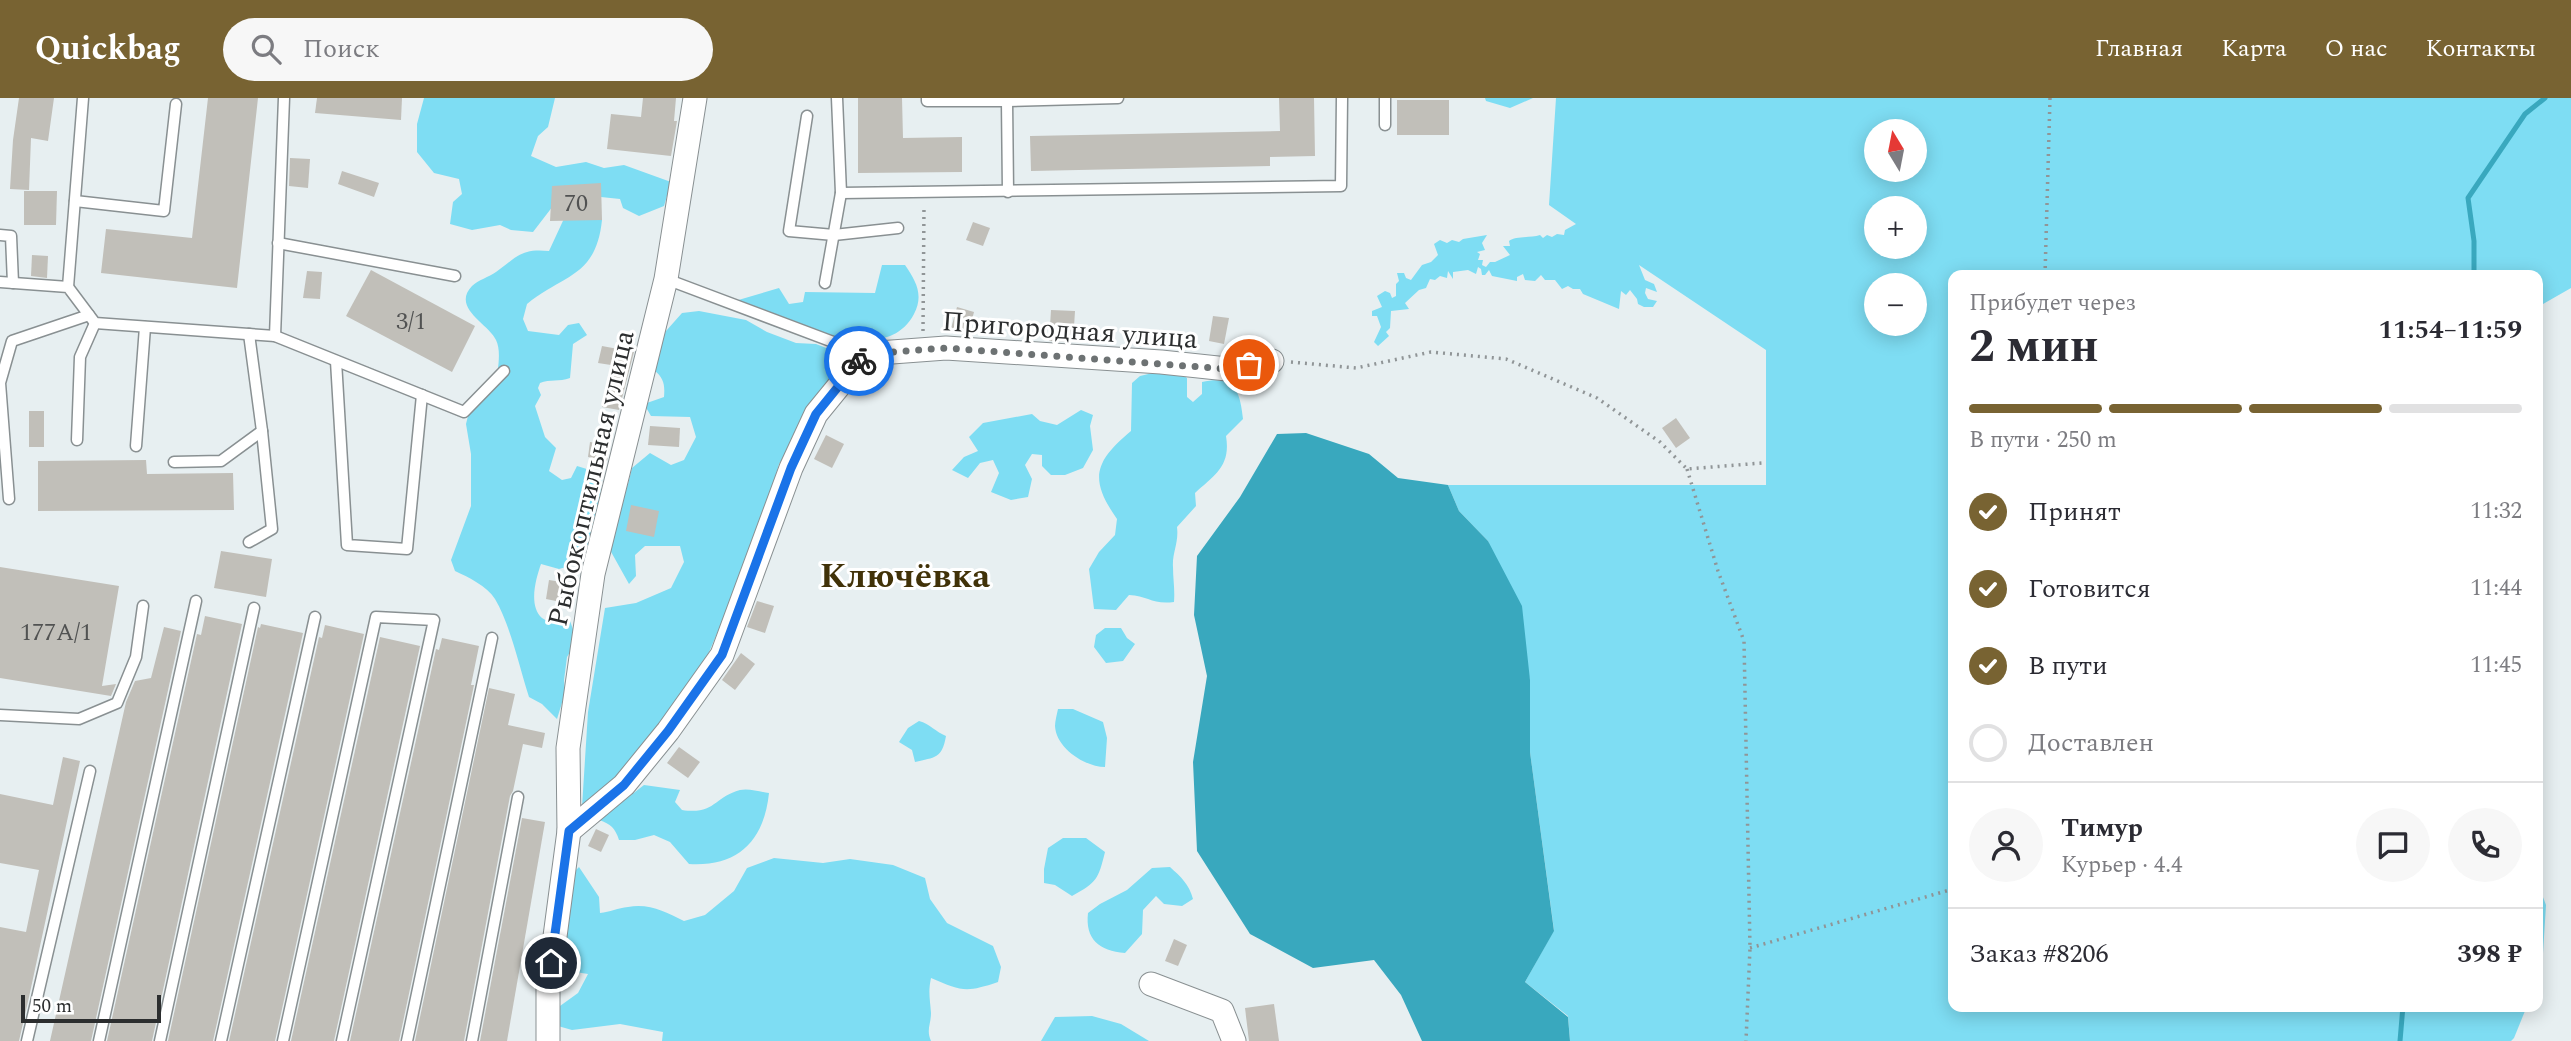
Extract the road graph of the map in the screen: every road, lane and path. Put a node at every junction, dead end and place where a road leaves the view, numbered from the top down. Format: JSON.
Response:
{"nodes":[{"id":1,"x":83,"y":98,"type":"edge"},
{"id":2,"x":284,"y":98,"type":"edge"},
{"id":3,"x":695,"y":98,"type":"edge"},
{"id":4,"x":837,"y":98,"type":"edge"},
{"id":5,"x":927,"y":98,"type":"edge"},
{"id":6,"x":1118,"y":98,"type":"edge"},
{"id":7,"x":1342,"y":98,"type":"edge"},
{"id":8,"x":1385,"y":98,"type":"edge"},
{"id":9,"x":2050,"y":98,"type":"edge"},
{"id":10,"x":978,"y":100,"type":"edge"},
{"id":11,"x":1007,"y":101,"type":"junction"},
{"id":12,"x":176,"y":104,"type":"dead end"},
{"id":13,"x":807,"y":116,"type":"dead end"},
{"id":14,"x":1385,"y":125,"type":"dead end"},
{"id":15,"x":841,"y":192,"type":"junction"},
{"id":16,"x":923,"y":192,"type":"junction"},
{"id":17,"x":1008,"y":192,"type":"junction"},
{"id":18,"x":75,"y":201,"type":"junction"},
{"id":19,"x":898,"y":228,"type":"dead end"},
{"id":20,"x":0,"y":235,"type":"edge"},
{"id":21,"x":834,"y":235,"type":"junction"},
{"id":22,"x":278,"y":243,"type":"junction"},
{"id":23,"x":2045,"y":270,"type":"edge"},
{"id":24,"x":455,"y":276,"type":"dead end"},
{"id":25,"x":666,"y":279,"type":"junction"},
{"id":26,"x":0,"y":282,"type":"edge"},
{"id":27,"x":13,"y":283,"type":"junction"},
{"id":28,"x":825,"y":283,"type":"dead end"},
{"id":29,"x":68,"y":287,"type":"junction"},
{"id":30,"x":92,"y":319,"type":"junction"},
{"id":31,"x":145,"y":327,"type":"junction"},
{"id":32,"x":249,"y":334,"type":"junction"},
{"id":33,"x":275,"y":336,"type":"junction"},
{"id":34,"x":922,"y":350,"type":"junction"},
{"id":35,"x":865,"y":354,"type":"junction"},
{"id":36,"x":1272,"y":360,"type":"joint"},
{"id":37,"x":336,"y":361,"type":"junction"},
{"id":38,"x":504,"y":371,"type":"dead end"},
{"id":39,"x":0,"y":383,"type":"edge"},
{"id":40,"x":422,"y":395,"type":"junction"},
{"id":41,"x":262,"y":430,"type":"junction"},
{"id":42,"x":77,"y":440,"type":"dead end"},
{"id":43,"x":135,"y":446,"type":"dead end"},
{"id":44,"x":174,"y":462,"type":"dead end"},
{"id":45,"x":1762,"y":463,"type":"dead end"},
{"id":46,"x":1687,"y":469,"type":"junction"},
{"id":47,"x":9,"y":499,"type":"dead end"},
{"id":48,"x":249,"y":542,"type":"dead end"},
{"id":49,"x":196,"y":601,"type":"dead end"},
{"id":50,"x":143,"y":606,"type":"dead end"},
{"id":51,"x":254,"y":608,"type":"dead end"},
{"id":52,"x":314,"y":617,"type":"dead end"},
{"id":53,"x":492,"y":638,"type":"dead end"},
{"id":54,"x":0,"y":715,"type":"edge"},
{"id":55,"x":90,"y":771,"type":"dead end"},
{"id":56,"x":517,"y":797,"type":"dead end"},
{"id":57,"x":569,"y":831,"type":"junction"},
{"id":58,"x":1948,"y":890,"type":"edge"},
{"id":59,"x":1750,"y":948,"type":"junction"},
{"id":60,"x":1151,"y":984,"type":"dead end"},
{"id":61,"x":27,"y":1041,"type":"edge"},
{"id":62,"x":99,"y":1041,"type":"edge"},
{"id":63,"x":160,"y":1041,"type":"edge"},
{"id":64,"x":220,"y":1041,"type":"edge"},
{"id":65,"x":283,"y":1041,"type":"edge"},
{"id":66,"x":342,"y":1041,"type":"edge"},
{"id":67,"x":407,"y":1041,"type":"edge"},
{"id":68,"x":472,"y":1041,"type":"edge"},
{"id":69,"x":548,"y":1041,"type":"edge"},
{"id":70,"x":1234,"y":1041,"type":"edge"},
{"id":71,"x":1746,"y":1041,"type":"edge"}],
"edges":[{"from":1,"to":18,"type":"lane"},
{"from":2,"to":22,"type":"lane"},
{"from":3,"to":25,"type":"street","name":"Рыбокоптильная улица"},
{"from":4,"to":15,"type":"lane"},
{"from":5,"to":10,"type":"lane"},
{"from":6,"to":11,"type":"lane"},
{"from":7,"to":17,"type":"lane"},
{"from":8,"to":14,"type":"lane"},
{"from":9,"to":23,"type":"path"},
{"from":10,"to":11,"type":"lane"},
{"from":11,"to":17,"type":"lane"},
{"from":12,"to":18,"type":"lane"},
{"from":13,"to":21,"type":"lane"},
{"from":15,"to":16,"type":"lane"},
{"from":15,"to":21,"type":"lane"},
{"from":16,"to":17,"type":"lane"},
{"from":16,"to":34,"type":"path"},
{"from":18,"to":29,"type":"lane"},
{"from":19,"to":21,"type":"lane"},
{"from":20,"to":27,"type":"lane"},
{"from":21,"to":28,"type":"lane"},
{"from":22,"to":24,"type":"lane"},
{"from":22,"to":33,"type":"lane"},
{"from":25,"to":35,"type":"lane"},
{"from":25,"to":57,"type":"street","name":"Рыбокоптильная улица"},
{"from":26,"to":27,"type":"lane"},
{"from":27,"to":29,"type":"lane"},
{"from":29,"to":30,"type":"lane"},
{"from":30,"to":31,"type":"lane"},
{"from":30,"to":39,"type":"lane"},
{"from":30,"to":42,"type":"lane"},
{"from":31,"to":32,"type":"lane"},
{"from":31,"to":43,"type":"lane"},
{"from":32,"to":33,"type":"lane"},
{"from":32,"to":41,"type":"lane"},
{"from":33,"to":37,"type":"lane"},
{"from":34,"to":35,"type":"street","name":"Пригородная улица"},
{"from":34,"to":36,"type":"street","name":"Пригородная улица"},
{"from":35,"to":57,"type":"street"},
{"from":36,"to":46,"type":"path"},
{"from":37,"to":40,"type":"lane"},
{"from":37,"to":40,"type":"lane"},
{"from":38,"to":40,"type":"lane"},
{"from":39,"to":47,"type":"lane"},
{"from":41,"to":44,"type":"lane"},
{"from":41,"to":48,"type":"lane"},
{"from":45,"to":46,"type":"path"},
{"from":46,"to":59,"type":"path"},
{"from":49,"to":62,"type":"lane"},
{"from":50,"to":54,"type":"lane"},
{"from":51,"to":63,"type":"lane"},
{"from":52,"to":64,"type":"lane"},
{"from":53,"to":67,"type":"lane"},
{"from":55,"to":61,"type":"lane"},
{"from":56,"to":68,"type":"lane"},
{"from":57,"to":69,"type":"street","name":"Рыбокоптильная улица"},
{"from":58,"to":59,"type":"path"},
{"from":59,"to":71,"type":"path"},
{"from":60,"to":70,"type":"street"},
{"from":65,"to":66,"type":"lane"}]}
